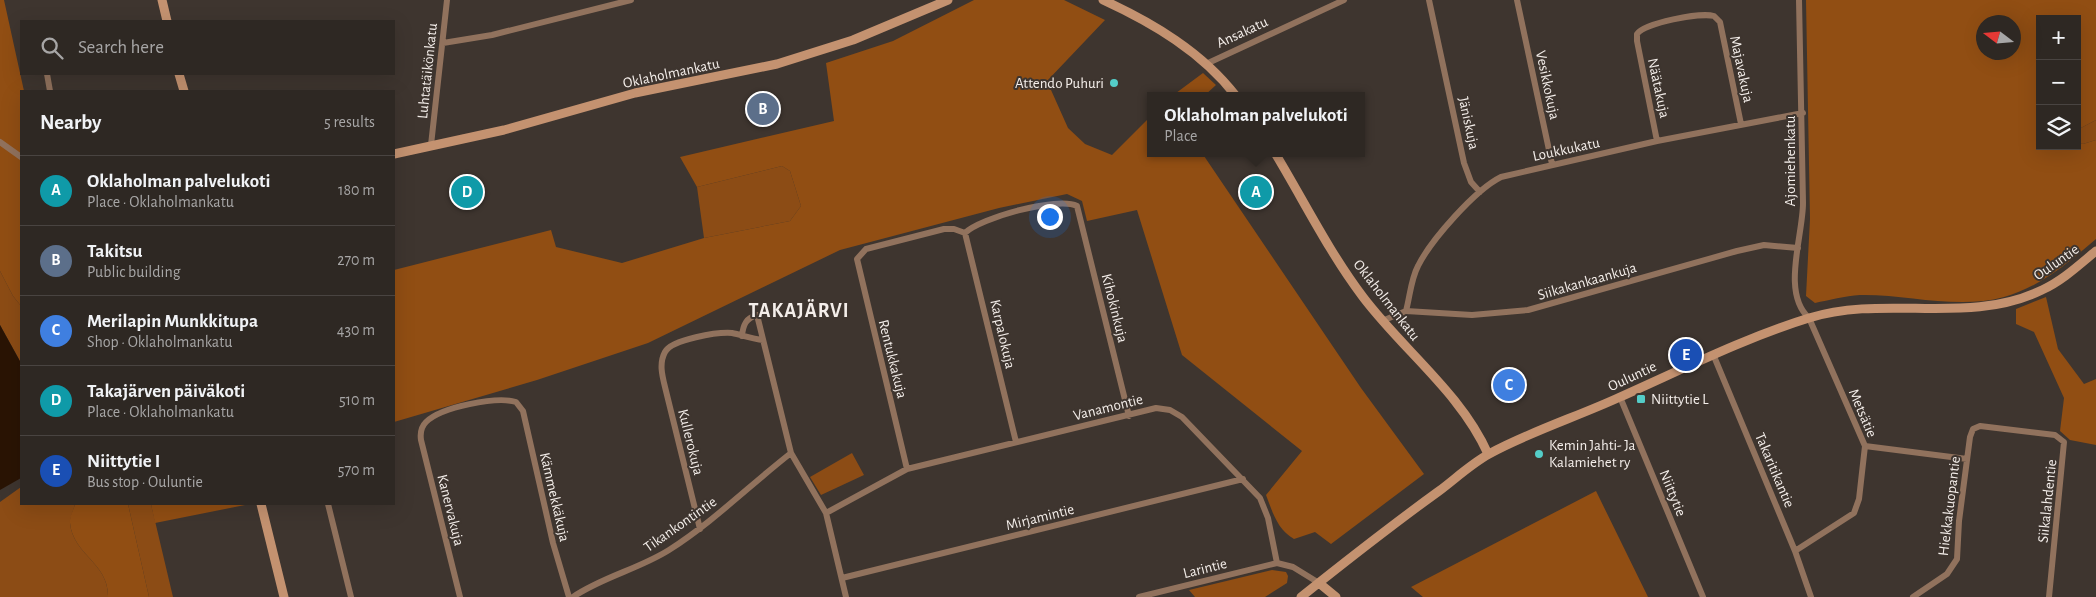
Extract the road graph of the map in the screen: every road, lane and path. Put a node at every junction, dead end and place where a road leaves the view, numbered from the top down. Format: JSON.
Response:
{"nodes":[{"id":1,"x":162,"y":0,"type":"edge"},
{"id":2,"x":447,"y":0,"type":"edge"},
{"id":3,"x":631,"y":0,"type":"edge"},
{"id":4,"x":948,"y":0,"type":"edge"},
{"id":5,"x":1103,"y":0,"type":"edge"},
{"id":6,"x":1344,"y":0,"type":"edge"},
{"id":7,"x":1429,"y":0,"type":"edge"},
{"id":8,"x":1517,"y":0,"type":"edge"},
{"id":9,"x":1799,"y":0,"type":"edge"},
{"id":10,"x":1326,"y":3,"type":"edge"},
{"id":11,"x":167,"y":20,"type":"edge"},
{"id":12,"x":1637,"y":41,"type":"joint"},
{"id":13,"x":443,"y":43,"type":"junction"},
{"id":14,"x":1206,"y":64,"type":"junction"},
{"id":15,"x":47,"y":75,"type":"edge"},
{"id":16,"x":179,"y":75,"type":"edge"},
{"id":17,"x":50,"y":90,"type":"edge"},
{"id":18,"x":184,"y":90,"type":"edge"},
{"id":19,"x":1232,"y":92,"type":"edge"},
{"id":20,"x":1802,"y":113,"type":"junction"},
{"id":21,"x":1741,"y":124,"type":"junction"},
{"id":22,"x":1658,"y":141,"type":"junction"},
{"id":23,"x":0,"y":142,"type":"edge"},
{"id":24,"x":431,"y":145,"type":"junction"},
{"id":25,"x":395,"y":154,"type":"edge"},
{"id":26,"x":20,"y":156,"type":"edge"},
{"id":27,"x":1277,"y":157,"type":"edge"},
{"id":28,"x":1552,"y":164,"type":"junction"},
{"id":29,"x":1480,"y":192,"type":"junction"},
{"id":30,"x":965,"y":233,"type":"junction"},
{"id":31,"x":1798,"y":248,"type":"junction"},
{"id":32,"x":2096,"y":251,"type":"edge"},
{"id":33,"x":1406,"y":311,"type":"junction"},
{"id":34,"x":1809,"y":318,"type":"junction"},
{"id":35,"x":1382,"y":321,"type":"junction"},
{"id":36,"x":742,"y":336,"type":"junction"},
{"id":37,"x":763,"y":340,"type":"junction"},
{"id":38,"x":1713,"y":354,"type":"junction"},
{"id":39,"x":1620,"y":398,"type":"junction"},
{"id":40,"x":1129,"y":416,"type":"junction"},
{"id":41,"x":1974,"y":427,"type":"joint"},
{"id":42,"x":422,"y":429,"type":"joint"},
{"id":43,"x":1016,"y":442,"type":"junction"},
{"id":44,"x":1865,"y":446,"type":"junction"},
{"id":45,"x":791,"y":453,"type":"junction"},
{"id":46,"x":1488,"y":454,"type":"junction"},
{"id":47,"x":1967,"y":459,"type":"junction"},
{"id":48,"x":907,"y":469,"type":"junction"},
{"id":49,"x":1243,"y":479,"type":"junction"},
{"id":50,"x":261,"y":505,"type":"edge"},
{"id":51,"x":328,"y":505,"type":"edge"},
{"id":52,"x":826,"y":513,"type":"junction"},
{"id":53,"x":700,"y":529,"type":"junction"},
{"id":54,"x":1795,"y":551,"type":"junction"},
{"id":55,"x":1277,"y":563,"type":"junction"},
{"id":56,"x":842,"y":578,"type":"junction"},
{"id":57,"x":1319,"y":583,"type":"junction"},
{"id":58,"x":284,"y":597,"type":"edge"},
{"id":59,"x":351,"y":597,"type":"edge"},
{"id":60,"x":460,"y":597,"type":"edge"},
{"id":61,"x":569,"y":597,"type":"edge"},
{"id":62,"x":573,"y":597,"type":"edge"},
{"id":63,"x":846,"y":597,"type":"edge"},
{"id":64,"x":1139,"y":597,"type":"edge"},
{"id":65,"x":1301,"y":597,"type":"edge"},
{"id":66,"x":1336,"y":597,"type":"edge"},
{"id":67,"x":1703,"y":597,"type":"edge"},
{"id":68,"x":1811,"y":597,"type":"edge"},
{"id":69,"x":1913,"y":597,"type":"edge"},
{"id":70,"x":2049,"y":597,"type":"edge"}],
"edges":[{"from":1,"to":11,"type":"street"},
{"from":2,"to":13,"type":"street","name":"Luhtatäikönkatu"},
{"from":3,"to":13,"type":"street"},
{"from":4,"to":24,"type":"street","name":"Oklaholmankatu"},
{"from":5,"to":14,"type":"street"},
{"from":6,"to":10,"type":"street","name":"Ansakatu"},
{"from":7,"to":29,"type":"street","name":"Jäniskuja"},
{"from":8,"to":28,"type":"street","name":"Vesikkokuja"},
{"from":9,"to":20,"type":"street","name":"Ajomiehenkatu"},
{"from":10,"to":14,"type":"street","name":"Ansakatu"},
{"from":12,"to":21,"type":"street","name":"Majavakuja"},
{"from":12,"to":22,"type":"street","name":"Näätakuja"},
{"from":13,"to":24,"type":"street","name":"Luhtatäikönkatu"},
{"from":14,"to":19,"type":"street"},
{"from":15,"to":17,"type":"street"},
{"from":16,"to":18,"type":"street"},
{"from":20,"to":21,"type":"street","name":"Loukkukatu"},
{"from":20,"to":31,"type":"street","name":"Ajomiehenkatu"},
{"from":21,"to":22,"type":"street","name":"Loukkukatu"},
{"from":22,"to":28,"type":"street","name":"Loukkukatu"},
{"from":23,"to":26,"type":"street"},
{"from":24,"to":25,"type":"street","name":"Oklaholmankatu"},
{"from":27,"to":35,"type":"street","name":"Oklaholmankatu"},
{"from":28,"to":29,"type":"street","name":"Loukkukatu"},
{"from":29,"to":33,"type":"street","name":"Loukkukatu"},
{"from":30,"to":40,"type":"street","name":"Kihokinkuja"},
{"from":30,"to":43,"type":"street","name":"Karpalokuja"},
{"from":30,"to":48,"type":"street","name":"Rentukkakuja"},
{"from":31,"to":33,"type":"street","name":"Siikakankaankuja"},
{"from":31,"to":34,"type":"street","name":"Ajomiehenkatu"},
{"from":32,"to":34,"type":"street","name":"Ouluntie"},
{"from":33,"to":35,"type":"street","name":"Siikakankaankuja"},
{"from":34,"to":38,"type":"street","name":"Ouluntie"},
{"from":34,"to":44,"type":"street","name":"Metsätie"},
{"from":35,"to":46,"type":"street","name":"Oklaholmankatu"},
{"from":36,"to":37,"type":"street"},
{"from":36,"to":37,"type":"street"},
{"from":36,"to":53,"type":"street","name":"Kullerokuja"},
{"from":37,"to":45,"type":"street"},
{"from":38,"to":39,"type":"street","name":"Ouluntie"},
{"from":38,"to":54,"type":"street","name":"Takaritikantie"},
{"from":39,"to":46,"type":"street","name":"Ouluntie"},
{"from":39,"to":67,"type":"street","name":"Niittytie"},
{"from":40,"to":43,"type":"street","name":"Vanamontie"},
{"from":40,"to":49,"type":"street","name":"Vanamontie"},
{"from":41,"to":47,"type":"street","name":"Hiekkakuopantie"},
{"from":41,"to":70,"type":"street","name":"Siikalahdentie"},
{"from":42,"to":60,"type":"street","name":"Kanervakuja"},
{"from":42,"to":61,"type":"street","name":"Kämmekkäkuja"},
{"from":43,"to":48,"type":"street","name":"Vanamontie"},
{"from":44,"to":47,"type":"street"},
{"from":44,"to":54,"type":"street","name":"Metsätie"},
{"from":45,"to":52,"type":"street"},
{"from":45,"to":53,"type":"street","name":"Tikankontintie"},
{"from":46,"to":57,"type":"street","name":"Ouluntie"},
{"from":47,"to":69,"type":"street","name":"Hiekkakuopantie"},
{"from":48,"to":52,"type":"street","name":"Vanamontie"},
{"from":49,"to":55,"type":"street","name":"Vanamontie"},
{"from":49,"to":56,"type":"street","name":"Mirjamintie"},
{"from":50,"to":58,"type":"street"},
{"from":51,"to":59,"type":"street"},
{"from":52,"to":56,"type":"street"},
{"from":53,"to":62,"type":"street","name":"Tikankontintie"},
{"from":54,"to":68,"type":"street","name":"Takaritikantie"},
{"from":55,"to":57,"type":"street"},
{"from":55,"to":64,"type":"street","name":"Larintie"},
{"from":56,"to":63,"type":"street"},
{"from":57,"to":65,"type":"street","name":"Ouluntie"},
{"from":57,"to":66,"type":"street"}]}
